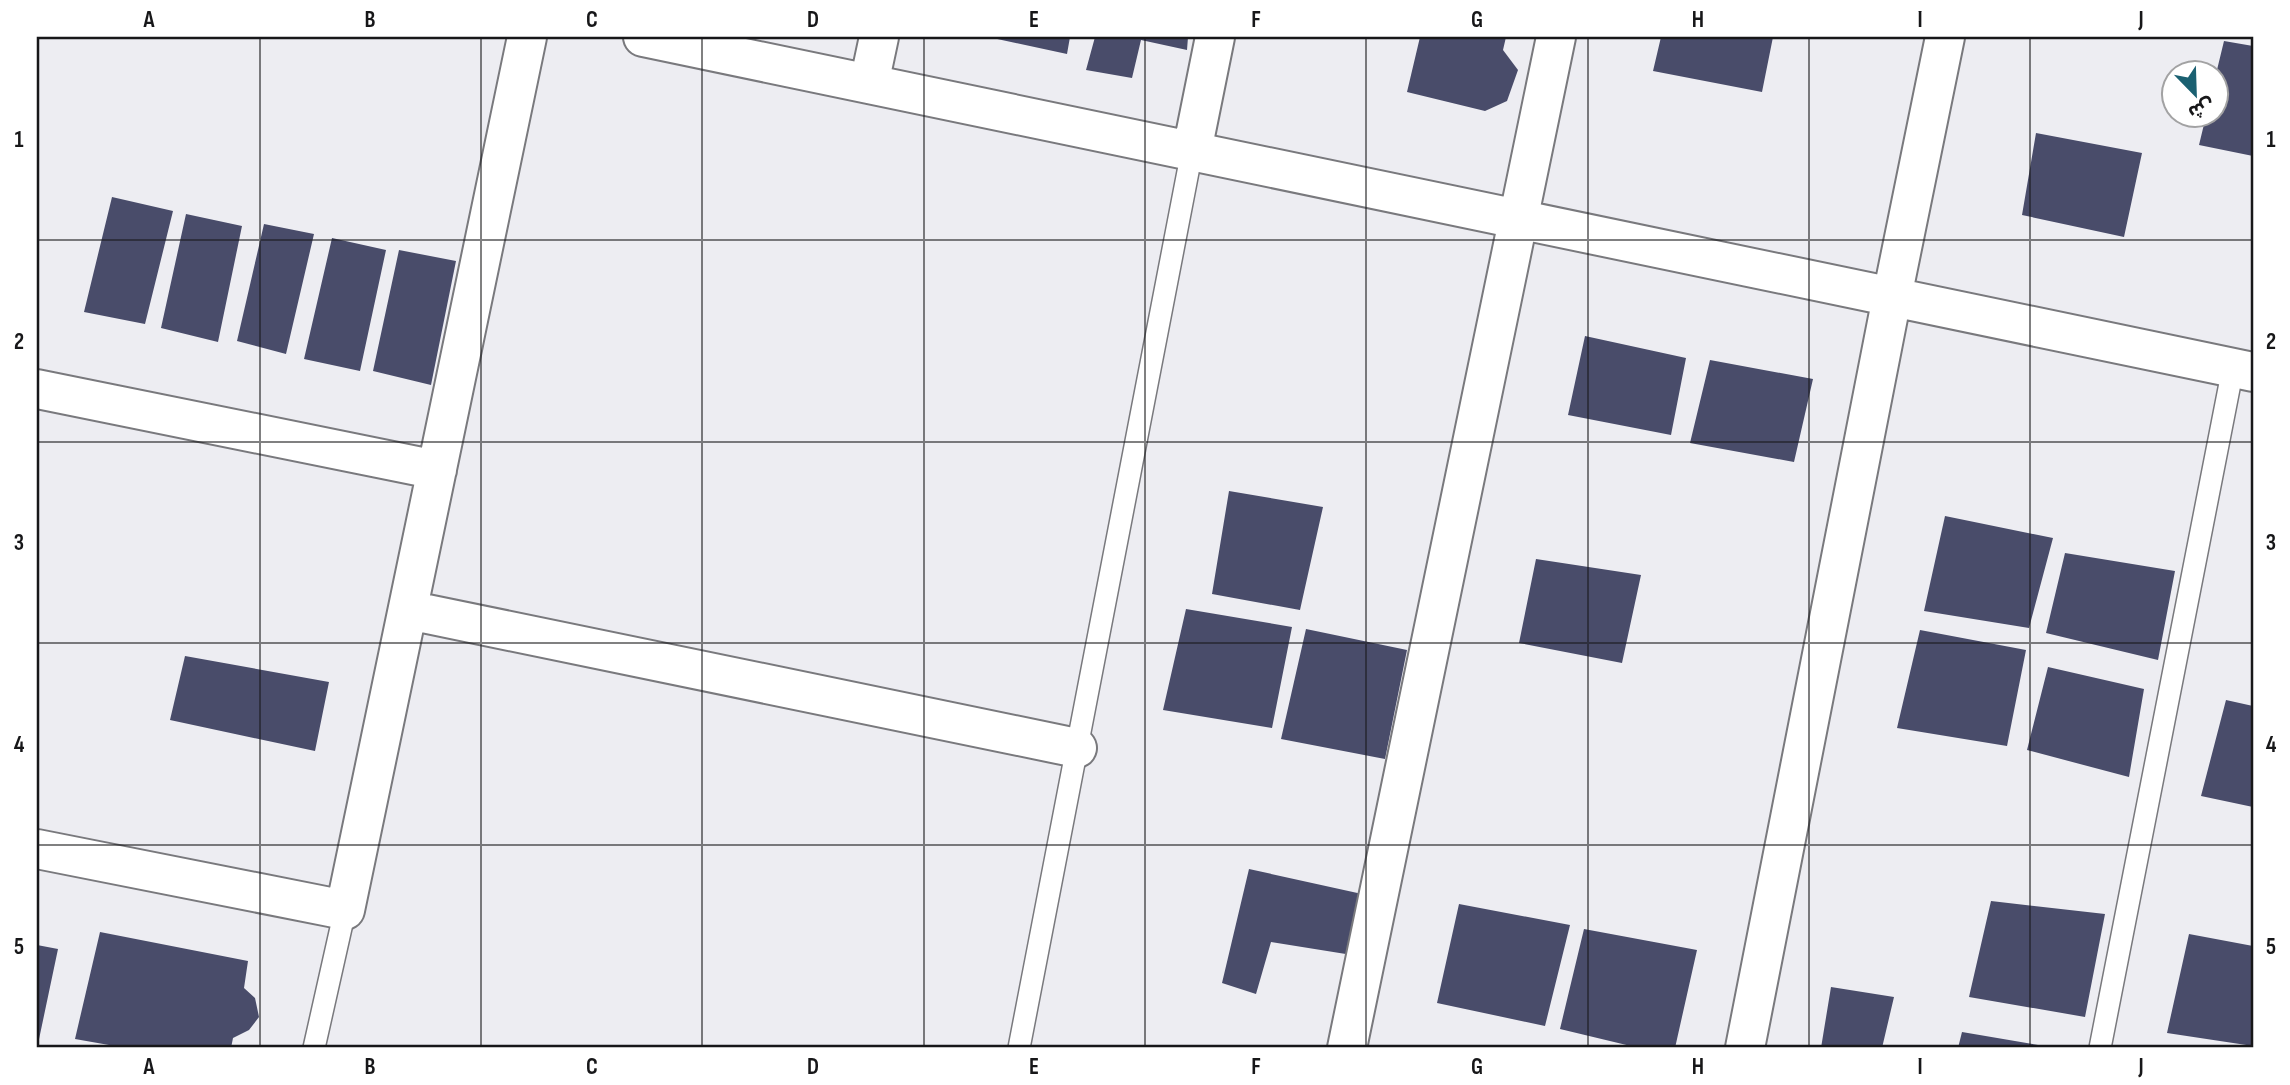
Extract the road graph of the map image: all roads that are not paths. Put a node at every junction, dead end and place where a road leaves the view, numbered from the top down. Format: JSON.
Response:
{"nodes":[{"id":1,"x":527,"y":37,"type":"edge"},
{"id":2,"x":643,"y":37,"type":"edge"},
{"id":3,"x":878,"y":37,"type":"edge"},
{"id":4,"x":1215,"y":37,"type":"edge"},
{"id":5,"x":1556,"y":37,"type":"edge"},
{"id":6,"x":1945,"y":37,"type":"edge"},
{"id":7,"x":869,"y":84,"type":"junction"},
{"id":8,"x":1192,"y":151,"type":"junction"},
{"id":9,"x":1518,"y":219,"type":"junction"},
{"id":10,"x":1892,"y":297,"type":"junction"},
{"id":11,"x":2243,"y":370,"type":"edge"},
{"id":12,"x":37,"y":389,"type":"edge"},
{"id":13,"x":437,"y":470,"type":"junction"},
{"id":14,"x":408,"y":610,"type":"junction"},
{"id":15,"x":1077,"y":748,"type":"junction"},
{"id":16,"x":37,"y":849,"type":"edge"},
{"id":17,"x":345,"y":910,"type":"junction"},
{"id":18,"x":314,"y":1048,"type":"edge"},
{"id":19,"x":1019,"y":1048,"type":"edge"},
{"id":20,"x":1347,"y":1048,"type":"edge"},
{"id":21,"x":1745,"y":1048,"type":"edge"},
{"id":22,"x":2100,"y":1048,"type":"edge"}],
"edges":[{"from":1,"to":13,"type":"street"},
{"from":2,"to":7,"type":"street"},
{"from":3,"to":7,"type":"street"},
{"from":4,"to":8,"type":"street"},
{"from":5,"to":9,"type":"street"},
{"from":6,"to":10,"type":"street"},
{"from":7,"to":8,"type":"street"},
{"from":8,"to":9,"type":"street"},
{"from":8,"to":15,"type":"lane"},
{"from":9,"to":10,"type":"street"},
{"from":9,"to":20,"type":"street"},
{"from":10,"to":11,"type":"street"},
{"from":10,"to":21,"type":"street"},
{"from":11,"to":22,"type":"lane"},
{"from":12,"to":13,"type":"street"},
{"from":13,"to":14,"type":"street"},
{"from":14,"to":15,"type":"street"},
{"from":14,"to":17,"type":"street"},
{"from":15,"to":19,"type":"lane"},
{"from":16,"to":17,"type":"street"},
{"from":17,"to":18,"type":"lane"}]}
